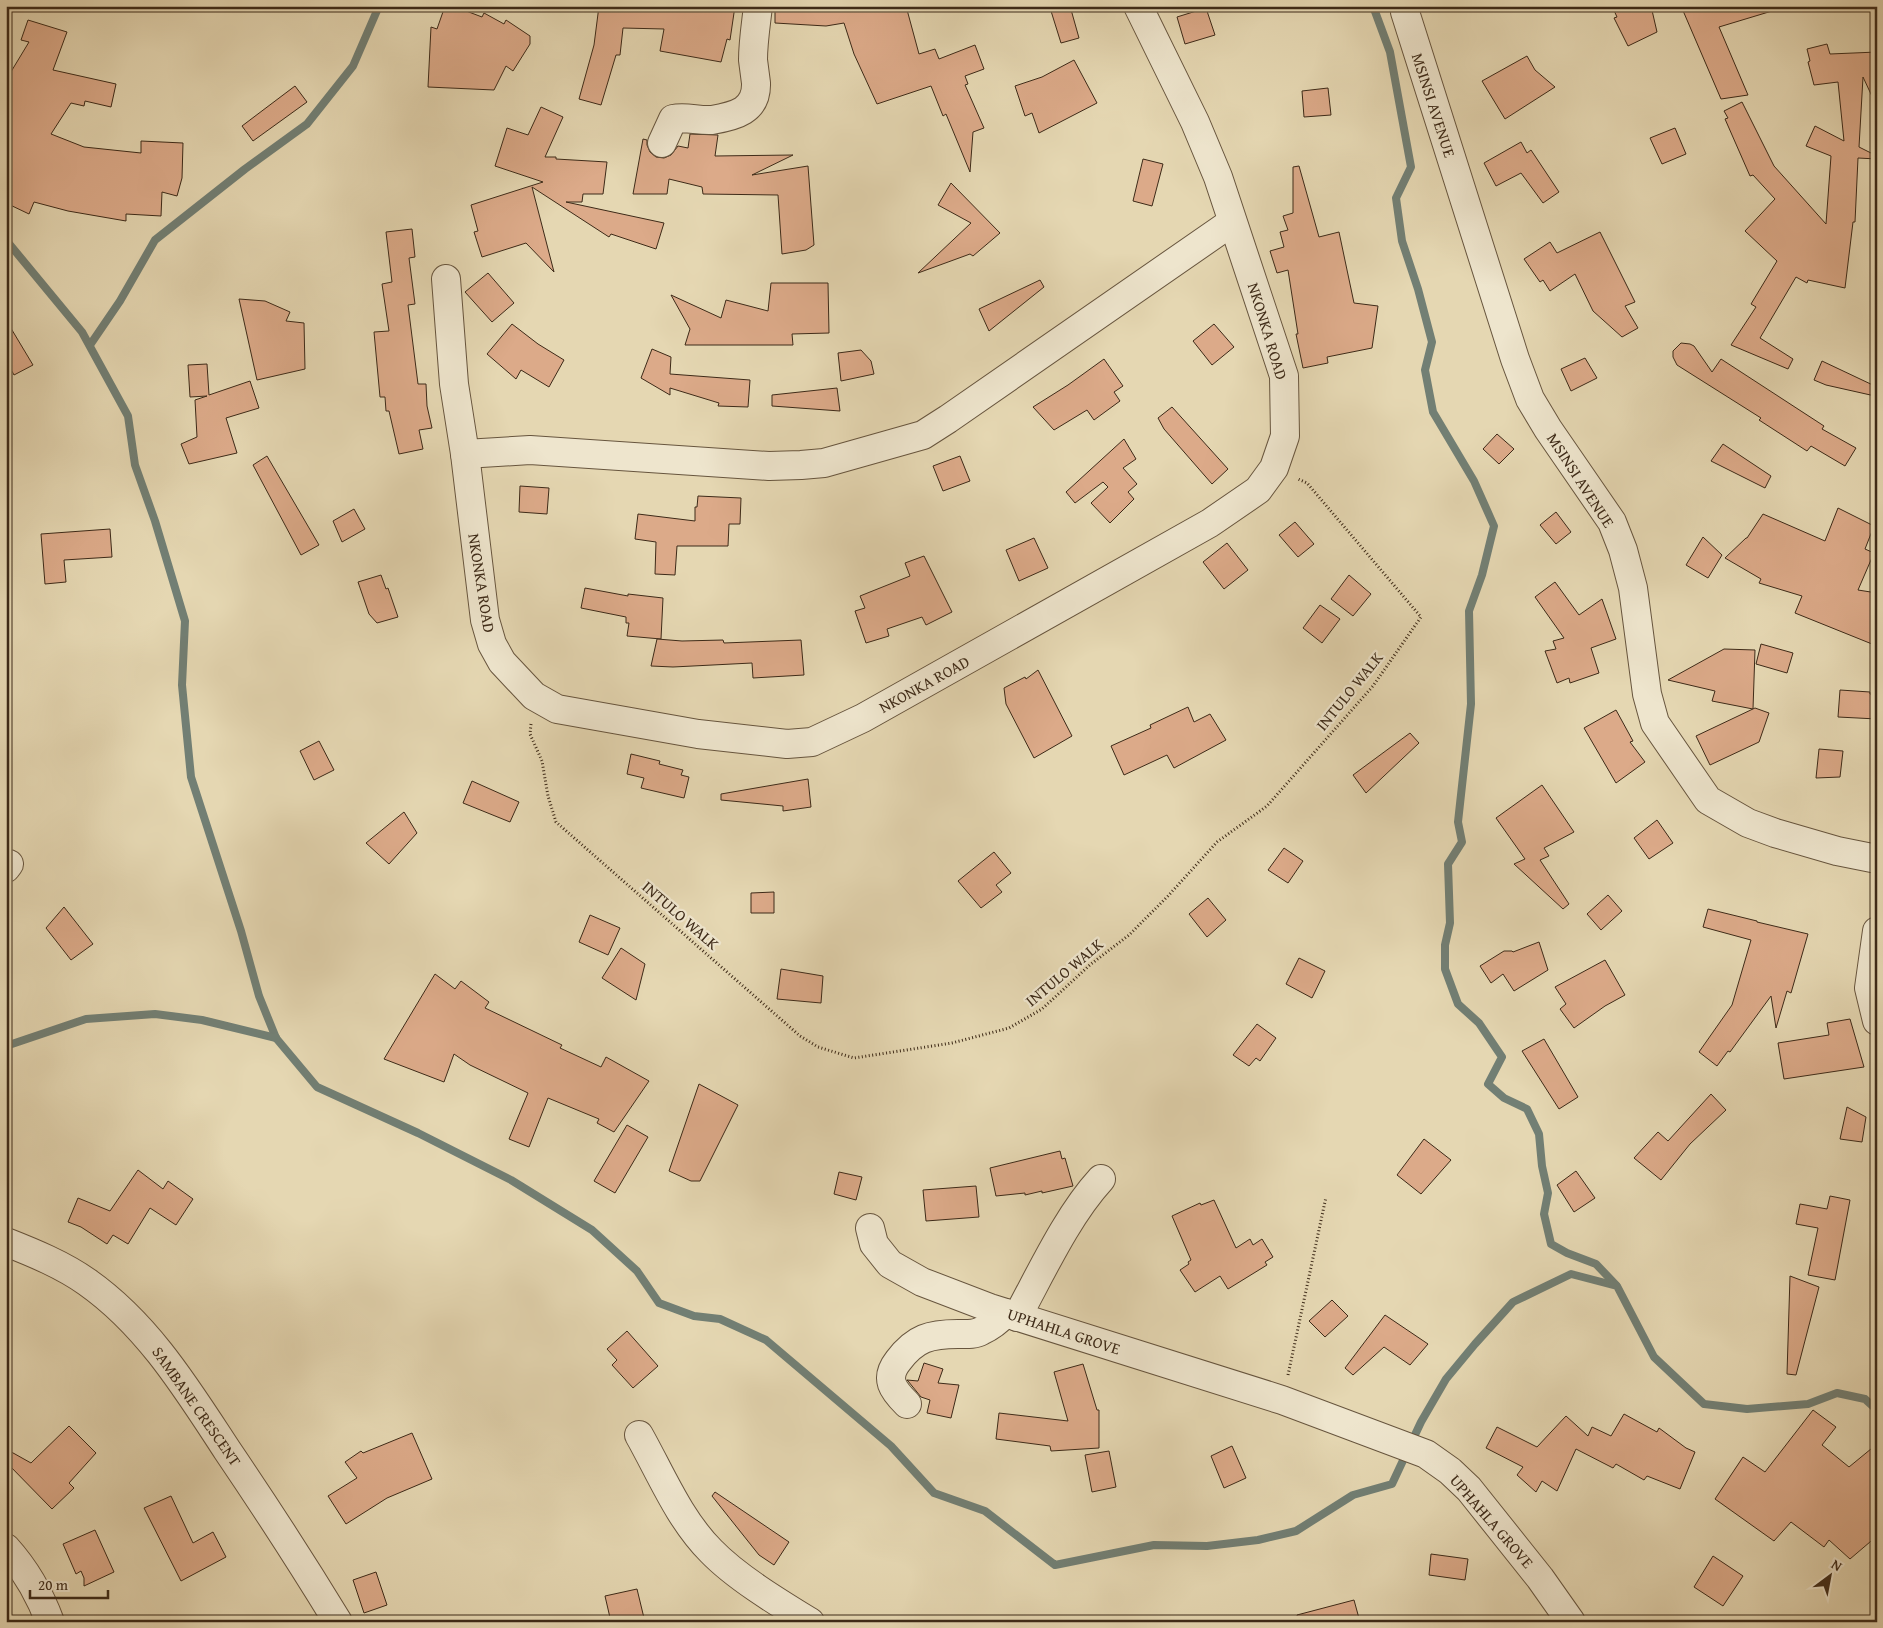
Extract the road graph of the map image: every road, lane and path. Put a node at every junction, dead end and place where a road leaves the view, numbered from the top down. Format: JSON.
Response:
{"nodes":[{"id":1,"x":758,"y":6,"type":"edge"},
{"id":2,"x":1138,"y":6,"type":"edge"},
{"id":3,"x":1405,"y":12,"type":"dead end"},
{"id":4,"x":662,"y":143,"type":"dead end"},
{"id":5,"x":1232,"y":222,"type":"junction"},
{"id":6,"x":446,"y":279,"type":"dead end"},
{"id":7,"x":465,"y":454,"type":"junction"},
{"id":8,"x":1274,"y":468,"type":"junction"},
{"id":9,"x":534,"y":696,"type":"junction"},
{"id":10,"x":1877,"y":859,"type":"edge"},
{"id":11,"x":1877,"y":930,"type":"edge"},
{"id":12,"x":1877,"y":1021,"type":"edge"},
{"id":13,"x":1101,"y":1179,"type":"dead end"},
{"id":14,"x":1326,"y":1197,"type":"dead end"},
{"id":15,"x":870,"y":1228,"type":"dead end"},
{"id":16,"x":6,"y":1242,"type":"edge"},
{"id":17,"x":1011,"y":1315,"type":"junction"},
{"id":18,"x":1282,"y":1400,"type":"junction"},
{"id":19,"x":907,"y":1404,"type":"dead end"},
{"id":20,"x":639,"y":1435,"type":"dead end"},
{"id":21,"x":6,"y":1548,"type":"edge"},
{"id":22,"x":50,"y":1622,"type":"edge"},
{"id":23,"x":338,"y":1622,"type":"edge"},
{"id":24,"x":810,"y":1622,"type":"edge"},
{"id":25,"x":1571,"y":1622,"type":"edge"}],
"edges":[{"from":1,"to":4,"type":"street"},
{"from":2,"to":5,"type":"street","name":"NKONKA ROAD"},
{"from":3,"to":10,"type":"street","name":"MSINSI AVENUE"},
{"from":5,"to":7,"type":"street"},
{"from":5,"to":8,"type":"street","name":"NKONKA ROAD"},
{"from":6,"to":7,"type":"street","name":"NKONKA ROAD"},
{"from":7,"to":9,"type":"street","name":"NKONKA ROAD"},
{"from":8,"to":9,"type":"street","name":"NKONKA ROAD"},
{"from":8,"to":9,"type":"path","name":"INTULO WALK"},
{"from":11,"to":12,"type":"street"},
{"from":13,"to":17,"type":"street"},
{"from":14,"to":18,"type":"path"},
{"from":15,"to":17,"type":"street","name":"UPHAHLA GROVE"},
{"from":16,"to":23,"type":"street","name":"SAMBANE CRESCENT"},
{"from":17,"to":18,"type":"street","name":"UPHAHLA GROVE"},
{"from":17,"to":19,"type":"street"},
{"from":18,"to":25,"type":"street","name":"UPHAHLA GROVE"},
{"from":20,"to":24,"type":"street"},
{"from":21,"to":22,"type":"street"}]}
